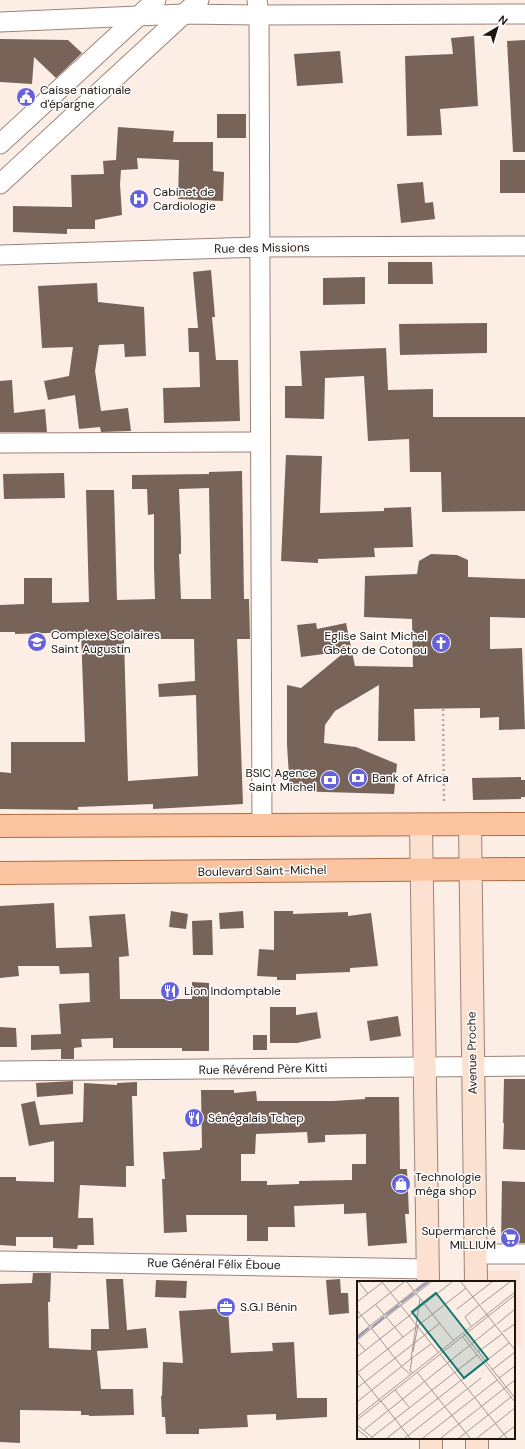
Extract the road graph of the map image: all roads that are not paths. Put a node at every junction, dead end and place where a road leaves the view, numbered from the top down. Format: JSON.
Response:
{"nodes":[{"id":1,"x":156,"y":0,"type":"edge"},
{"id":2,"x":199,"y":0,"type":"edge"},
{"id":3,"x":258,"y":7,"type":"edge"},
{"id":4,"x":184,"y":14,"type":"junction"},
{"id":5,"x":525,"y":14,"type":"edge"},
{"id":6,"x":140,"y":15,"type":"junction"},
{"id":7,"x":0,"y":22,"type":"edge"},
{"id":8,"x":0,"y":144,"type":"edge"},
{"id":9,"x":0,"y":184,"type":"edge"},
{"id":10,"x":525,"y":246,"type":"edge"},
{"id":11,"x":260,"y":247,"type":"junction"},
{"id":12,"x":0,"y":255,"type":"edge"},
{"id":13,"x":260,"y":442,"type":"junction"},
{"id":14,"x":0,"y":443,"type":"edge"},
{"id":15,"x":470,"y":824,"type":"junction"},
{"id":16,"x":525,"y":824,"type":"edge"},
{"id":17,"x":262,"y":825,"type":"junction"},
{"id":18,"x":421,"y":825,"type":"junction"},
{"id":19,"x":0,"y":826,"type":"edge"},
{"id":20,"x":470,"y":869,"type":"junction"},
{"id":21,"x":525,"y":869,"type":"edge"},
{"id":22,"x":422,"y":870,"type":"junction"},
{"id":23,"x":0,"y":873,"type":"edge"},
{"id":24,"x":472,"y":1066,"type":"junction"},
{"id":25,"x":525,"y":1066,"type":"edge"},
{"id":26,"x":425,"y":1067,"type":"junction"},
{"id":27,"x":0,"y":1071,"type":"edge"},
{"id":28,"x":475,"y":1254,"type":"junction"},
{"id":29,"x":525,"y":1254,"type":"edge"},
{"id":30,"x":0,"y":1261,"type":"edge"},
{"id":31,"x":428,"y":1275,"type":"edge"},
{"id":32,"x":476,"y":1281,"type":"edge"}],
"edges":[{"from":1,"to":6,"type":"street"},
{"from":2,"to":4,"type":"street"},
{"from":3,"to":4,"type":"street"},
{"from":3,"to":5,"type":"street"},
{"from":3,"to":11,"type":"street"},
{"from":4,"to":6,"type":"street"},
{"from":4,"to":9,"type":"street"},
{"from":6,"to":7,"type":"street"},
{"from":6,"to":8,"type":"street"},
{"from":10,"to":11,"type":"street","name":"Rue des Missions"},
{"from":11,"to":12,"type":"street","name":"Rue des Missions"},
{"from":11,"to":13,"type":"street"},
{"from":13,"to":14,"type":"street"},
{"from":13,"to":17,"type":"street"},
{"from":15,"to":16,"type":"main road"},
{"from":15,"to":18,"type":"main road"},
{"from":15,"to":20,"type":"street","name":"Avenue Proche"},
{"from":17,"to":18,"type":"main road"},
{"from":17,"to":19,"type":"main road"},
{"from":18,"to":22,"type":"street"},
{"from":20,"to":21,"type":"main road","name":"Boulevard Saint-Michel"},
{"from":20,"to":22,"type":"main road","name":"Boulevard Saint-Michel"},
{"from":20,"to":24,"type":"street","name":"Avenue Proche"},
{"from":22,"to":23,"type":"main road","name":"Boulevard Saint-Michel"},
{"from":22,"to":26,"type":"street"},
{"from":24,"to":25,"type":"street","name":"Rue Révérend Père Kitti"},
{"from":24,"to":26,"type":"street","name":"Rue Révérend Père Kitti"},
{"from":24,"to":28,"type":"street","name":"Avenue Proche"},
{"from":26,"to":27,"type":"street","name":"Rue Révérend Père Kitti"},
{"from":26,"to":31,"type":"street"},
{"from":28,"to":29,"type":"street"},
{"from":28,"to":32,"type":"street","name":"Avenue Proche"},
{"from":30,"to":31,"type":"street","name":"Rue Général Félix Éboue"}]}
